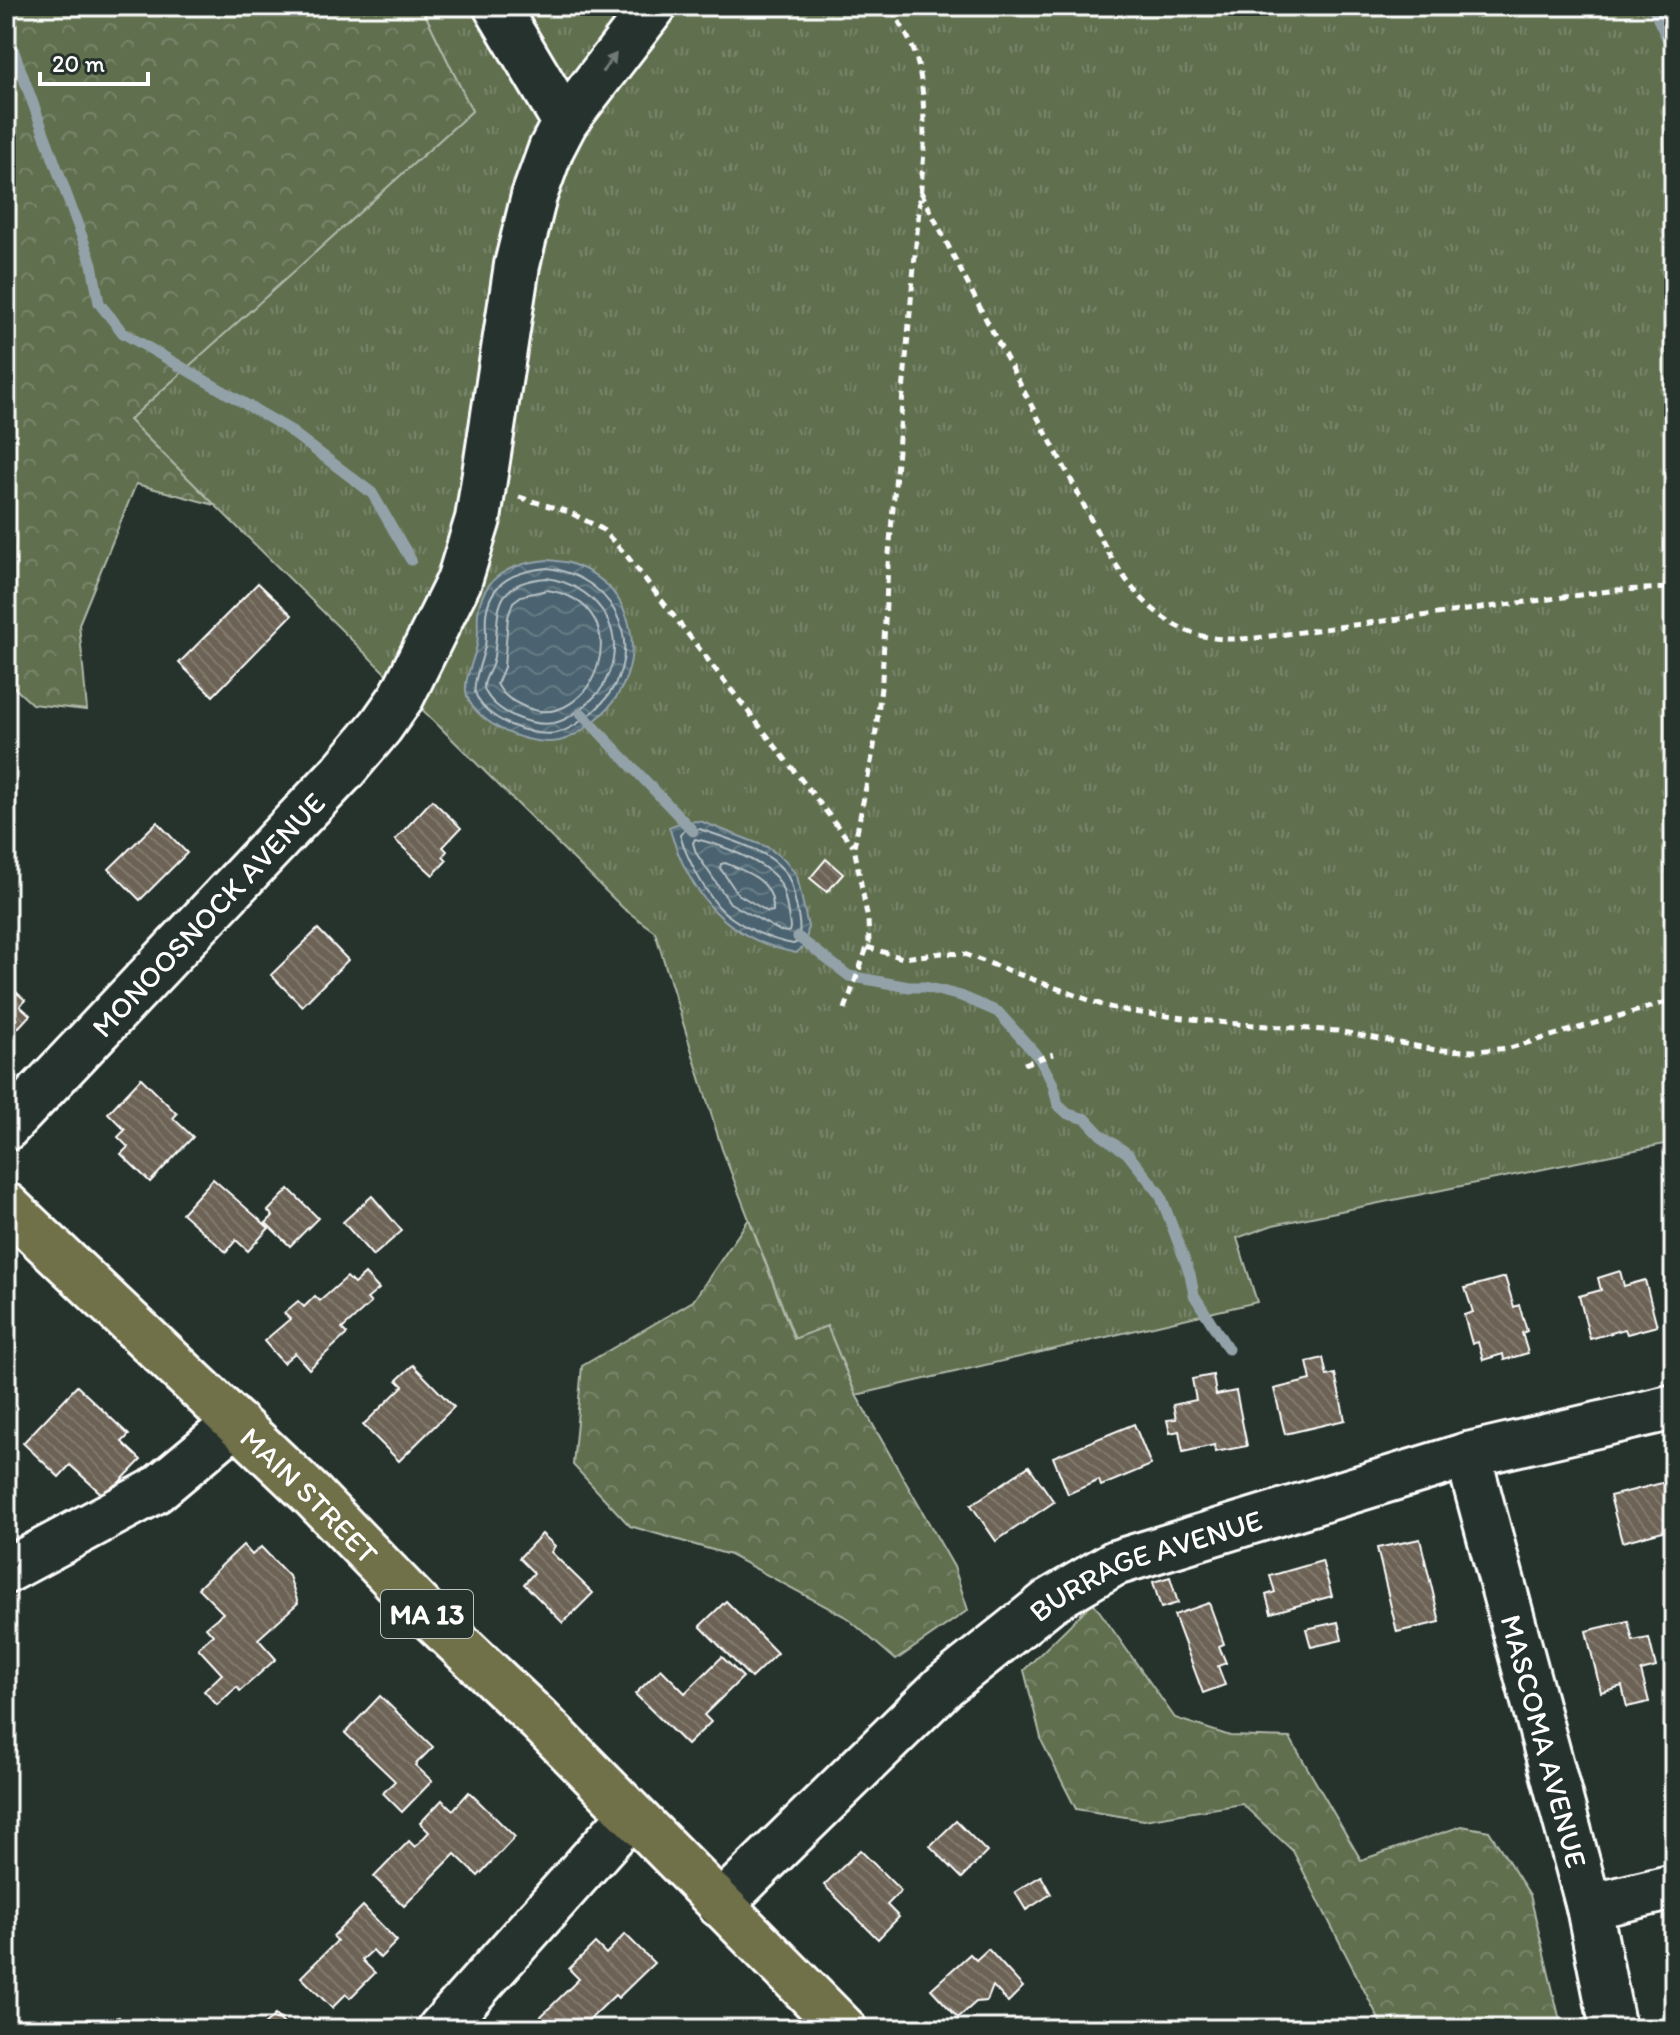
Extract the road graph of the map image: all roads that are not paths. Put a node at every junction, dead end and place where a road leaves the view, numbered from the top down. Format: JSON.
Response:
{"nodes":[{"id":1,"x":496,"y":6,"type":"edge"},
{"id":2,"x":654,"y":6,"type":"edge"},
{"id":3,"x":565,"y":122,"type":"junction"},
{"id":4,"x":6,"y":1128,"type":"edge"},
{"id":5,"x":6,"y":1205,"type":"edge"},
{"id":6,"x":1674,"y":1407,"type":"edge"},
{"id":7,"x":236,"y":1423,"type":"junction"},
{"id":8,"x":1468,"y":1455,"type":"junction"},
{"id":9,"x":6,"y":1571,"type":"edge"},
{"id":10,"x":631,"y":1815,"type":"junction"},
{"id":11,"x":1674,"y":1887,"type":"edge"},
{"id":12,"x":720,"y":1905,"type":"junction"},
{"id":13,"x":1589,"y":1907,"type":"junction"},
{"id":14,"x":440,"y":2029,"type":"edge"},
{"id":15,"x":844,"y":2029,"type":"edge"},
{"id":16,"x":1613,"y":2029,"type":"edge"}],
"edges":[{"from":1,"to":3,"type":"street"},
{"from":3,"to":2,"type":"street","name":"MONOOSNOCK AVENUE","one_way":true},
{"from":3,"to":4,"type":"street","name":"MONOOSNOCK AVENUE"},
{"from":5,"to":7,"type":"main road","name":"MAIN STREET","number":"MA 13"},
{"from":6,"to":8,"type":"street","name":"BURRAGE AVENUE"},
{"from":7,"to":9,"type":"street"},
{"from":7,"to":10,"type":"main road","name":"MAIN STREET","number":"MA 13"},
{"from":8,"to":12,"type":"street","name":"BURRAGE AVENUE"},
{"from":8,"to":13,"type":"street","name":"MASCOMA AVENUE"},
{"from":10,"to":12,"type":"main road","name":"MAIN STREET","number":"MA 13"},
{"from":10,"to":14,"type":"street"},
{"from":11,"to":13,"type":"street"},
{"from":12,"to":15,"type":"main road","name":"MAIN STREET","number":"MA 13"},
{"from":13,"to":16,"type":"street","name":"MASCOMA AVENUE"}]}
